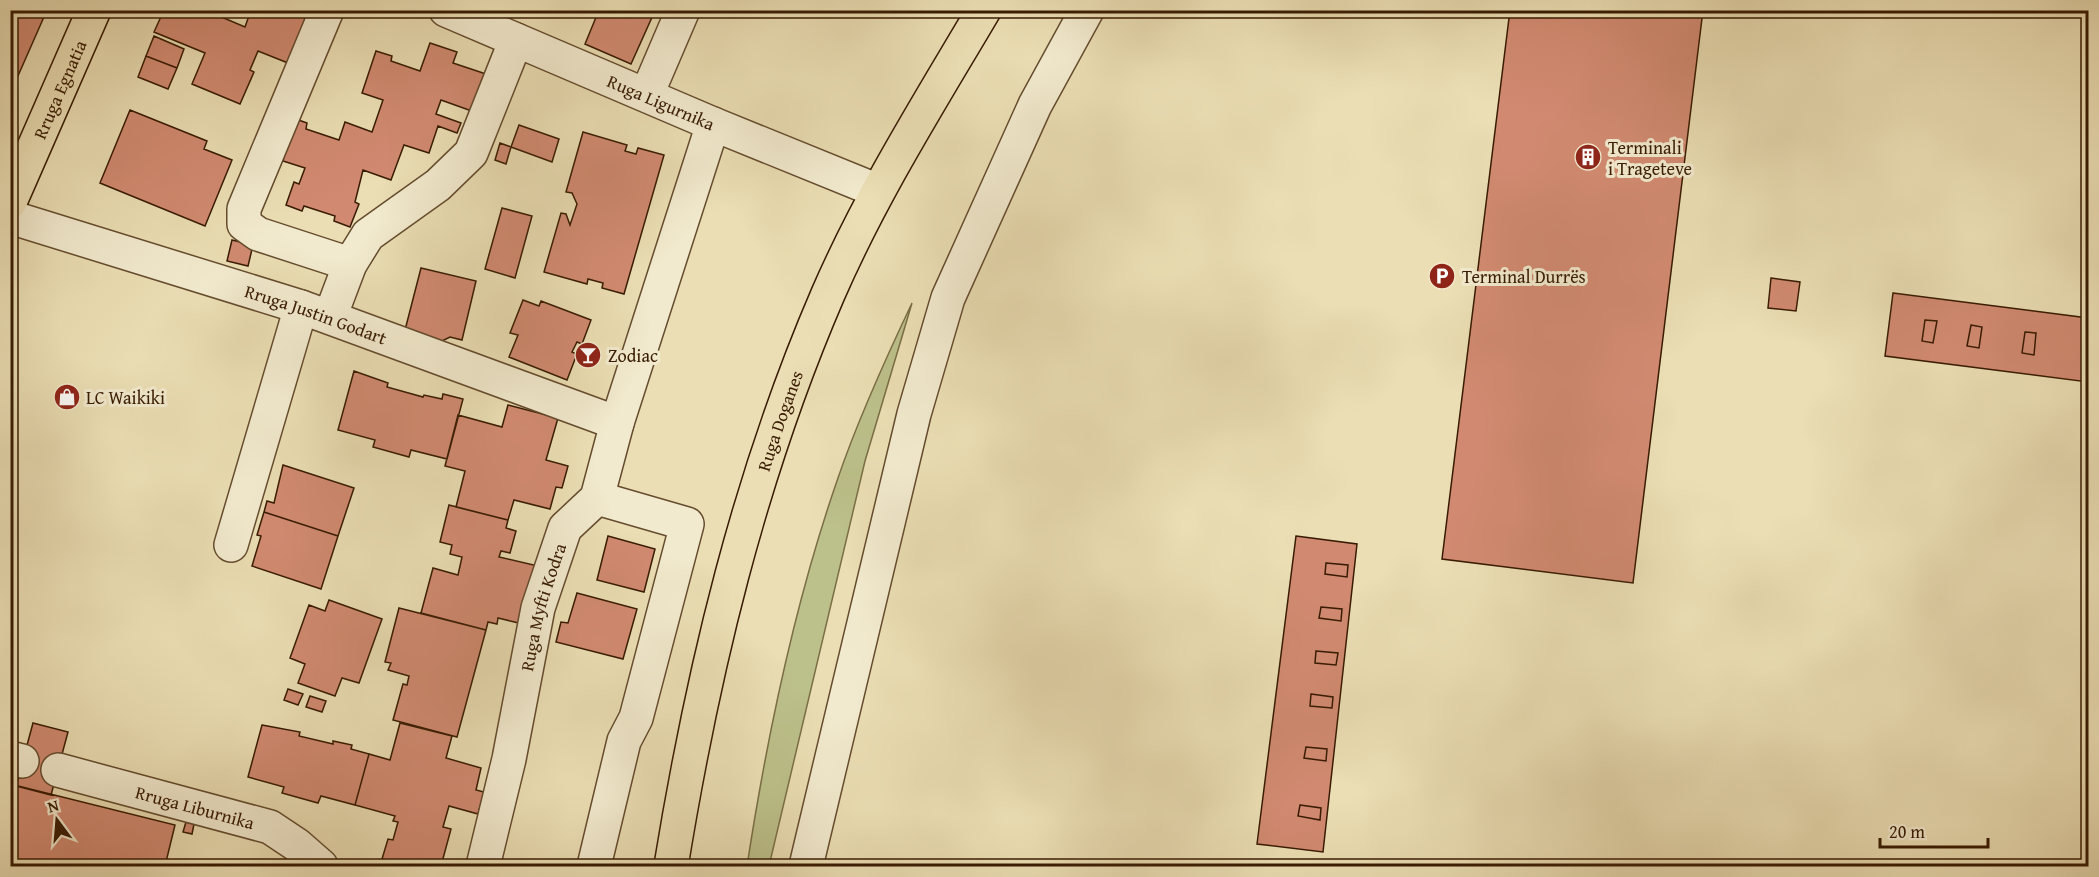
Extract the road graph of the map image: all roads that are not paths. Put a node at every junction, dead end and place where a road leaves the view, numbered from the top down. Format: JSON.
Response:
{"nodes":[{"id":1,"x":94,"y":10,"type":"edge"},
{"id":2,"x":327,"y":10,"type":"edge"},
{"id":3,"x":446,"y":10,"type":"edge"},
{"id":4,"x":683,"y":10,"type":"edge"},
{"id":5,"x":984,"y":10,"type":"edge"},
{"id":6,"x":1087,"y":10,"type":"edge"},
{"id":7,"x":516,"y":40,"type":"junction"},
{"id":8,"x":647,"y":94,"type":"junction"},
{"id":9,"x":712,"y":124,"type":"junction"},
{"id":10,"x":878,"y":191,"type":"junction"},
{"id":11,"x":10,"y":202,"type":"edge"},
{"id":12,"x":10,"y":217,"type":"edge"},
{"id":13,"x":350,"y":264,"type":"junction"},
{"id":14,"x":316,"y":312,"type":"junction"},
{"id":15,"x":617,"y":423,"type":"junction"},
{"id":16,"x":597,"y":498,"type":"junction"},
{"id":17,"x":231,"y":545,"type":"dead end"},
{"id":18,"x":58,"y":770,"type":"dead end"},
{"id":19,"x":321,"y":867,"type":"edge"},
{"id":20,"x":483,"y":867,"type":"edge"},
{"id":21,"x":594,"y":867,"type":"edge"},
{"id":22,"x":671,"y":867,"type":"edge"},
{"id":23,"x":806,"y":867,"type":"edge"}],
"edges":[{"from":1,"to":11,"type":"main road","name":"Rruga Egnatia"},
{"from":2,"to":13,"type":"street"},
{"from":3,"to":7,"type":"street","name":"Ruga Ligurnika"},
{"from":4,"to":8,"type":"street"},
{"from":5,"to":10,"type":"main road","name":"Ruga Doganes"},
{"from":6,"to":23,"type":"street"},
{"from":7,"to":8,"type":"street","name":"Ruga Ligurnika"},
{"from":7,"to":13,"type":"street"},
{"from":8,"to":9,"type":"street","name":"Ruga Ligurnika"},
{"from":9,"to":10,"type":"street","name":"Ruga Ligurnika"},
{"from":9,"to":15,"type":"street"},
{"from":10,"to":22,"type":"main road","name":"Ruga Doganes"},
{"from":12,"to":14,"type":"street","name":"Rruga Justin Godart"},
{"from":13,"to":14,"type":"street"},
{"from":14,"to":15,"type":"street","name":"Rruga Justin Godart"},
{"from":14,"to":17,"type":"street"},
{"from":15,"to":16,"type":"street"},
{"from":16,"to":20,"type":"street","name":"Ruga Myfti Kodra"},
{"from":16,"to":21,"type":"street"},
{"from":18,"to":19,"type":"street","name":"Rruga Liburnika"}]}
